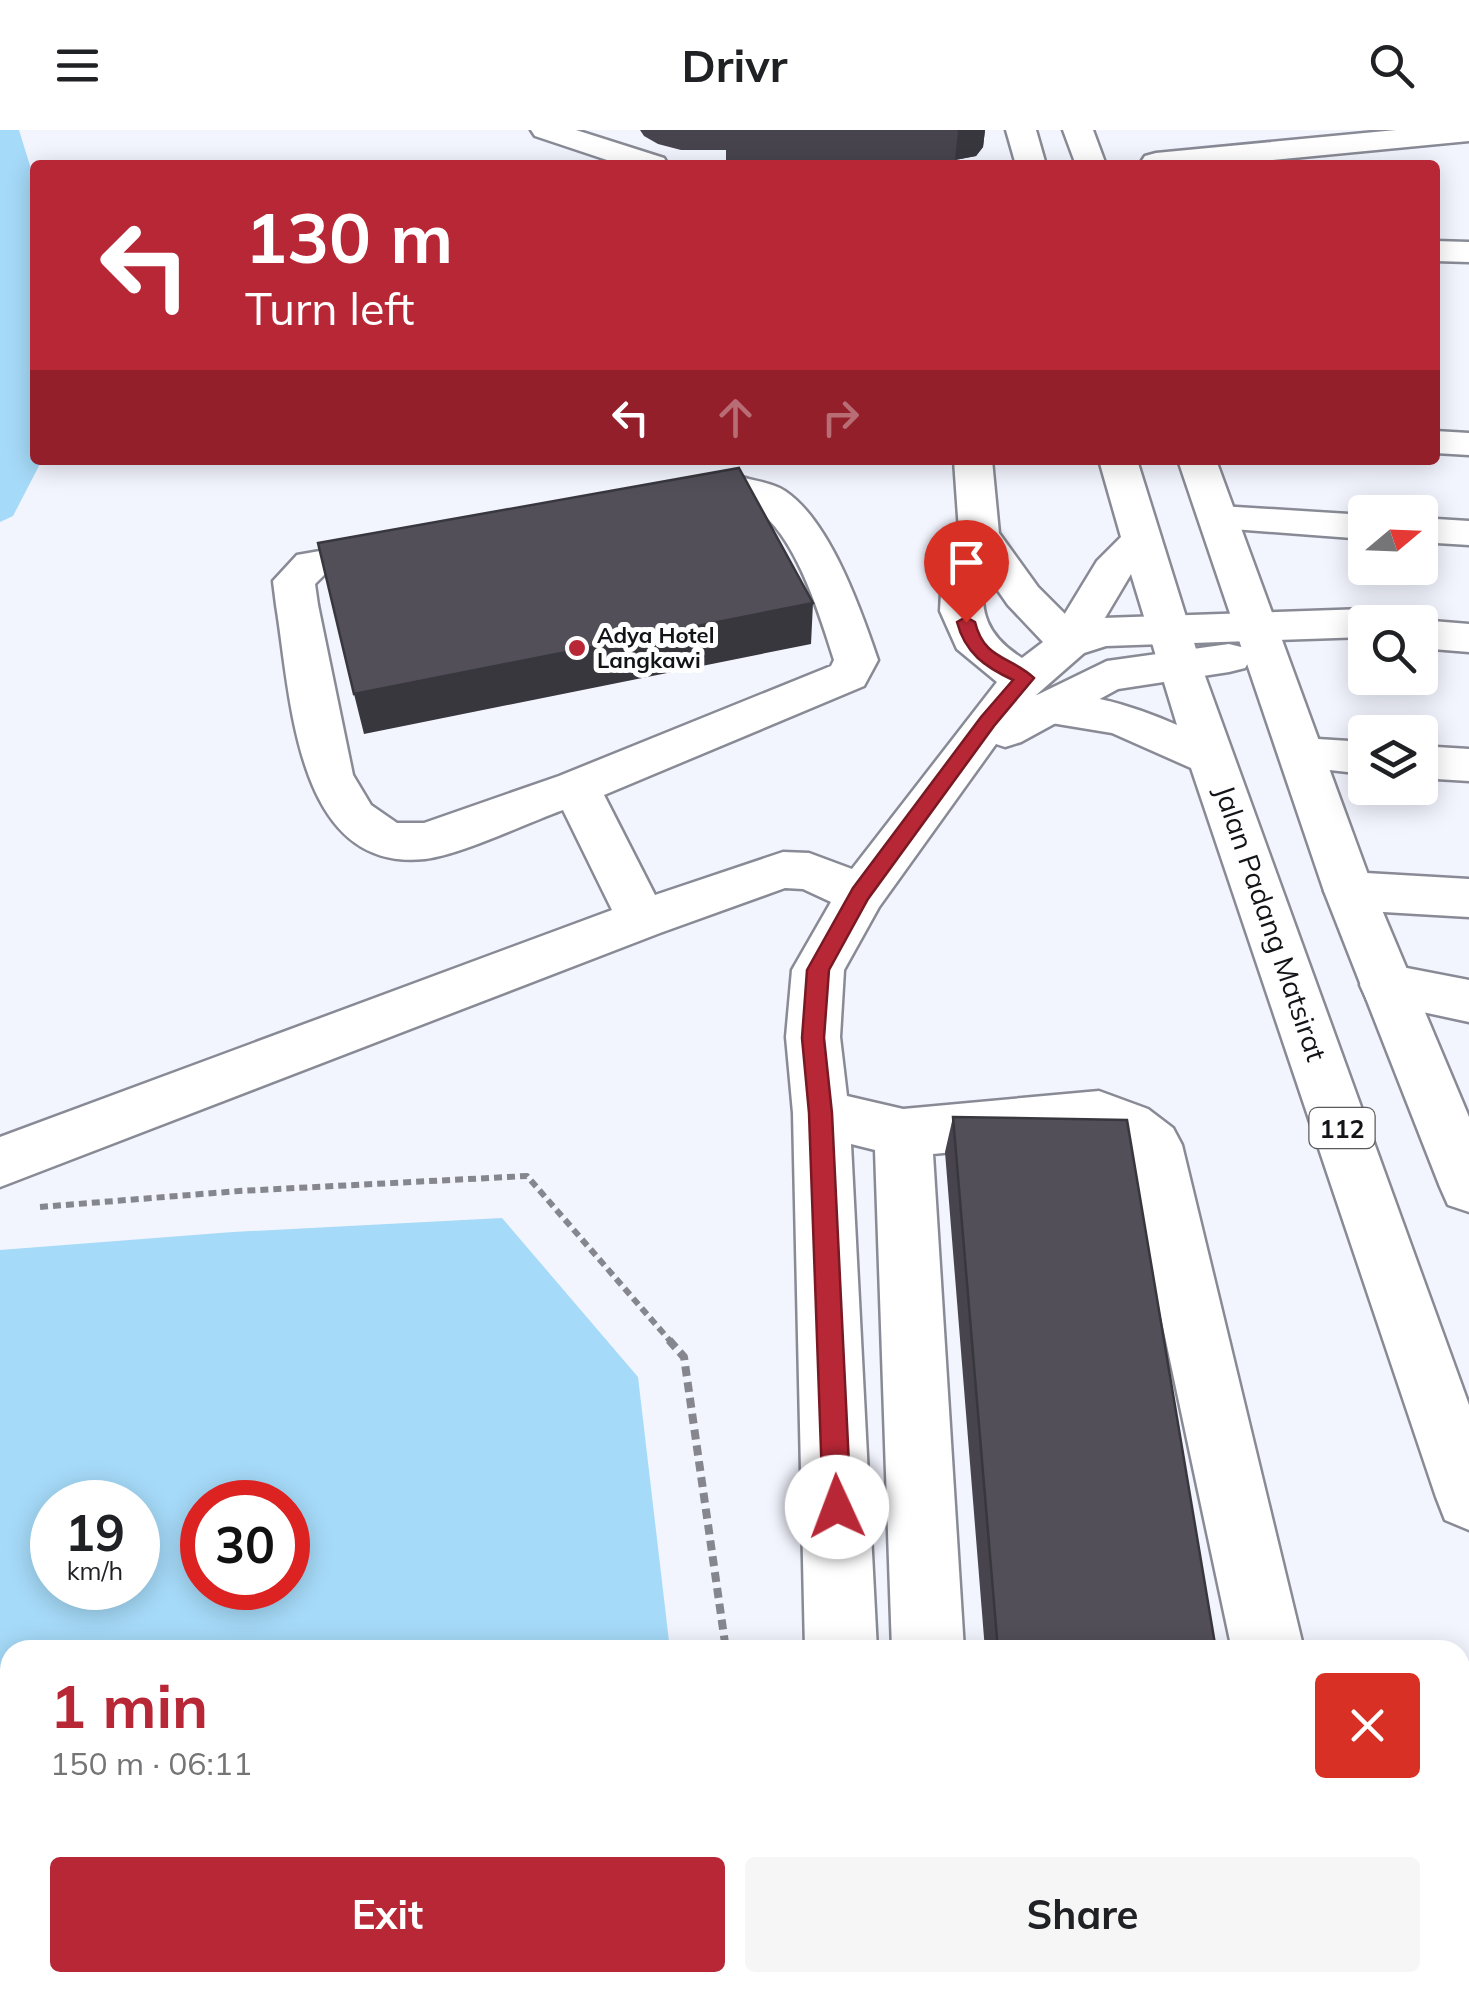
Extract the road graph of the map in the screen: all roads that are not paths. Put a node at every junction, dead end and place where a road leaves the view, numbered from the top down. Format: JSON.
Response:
{"nodes":[{"id":1,"x":546,"y":130,"type":"edge"},
{"id":2,"x":1021,"y":130,"type":"edge"},
{"id":3,"x":1078,"y":130,"type":"edge"},
{"id":4,"x":1469,"y":132,"type":"edge"},
{"id":5,"x":1339,"y":138,"type":"edge"},
{"id":6,"x":637,"y":160,"type":"edge"},
{"id":7,"x":1030,"y":160,"type":"edge"},
{"id":8,"x":1088,"y":160,"type":"edge"},
{"id":9,"x":1171,"y":160,"type":"edge"},
{"id":10,"x":1376,"y":160,"type":"edge"},
{"id":11,"x":1440,"y":251,"type":"edge"},
{"id":12,"x":1469,"y":252,"type":"edge"},
{"id":13,"x":1440,"y":442,"type":"edge"},
{"id":14,"x":1469,"y":444,"type":"edge"},
{"id":15,"x":973,"y":465,"type":"edge"},
{"id":16,"x":1120,"y":465,"type":"edge"},
{"id":17,"x":1200,"y":465,"type":"edge"},
{"id":18,"x":1220,"y":518,"type":"junction"},
{"id":19,"x":1348,"y":526,"type":"edge"},
{"id":20,"x":1438,"y":531,"type":"edge"},
{"id":21,"x":1469,"y":533,"type":"edge"},
{"id":22,"x":980,"y":534,"type":"junction"},
{"id":23,"x":1142,"y":538,"type":"junction"},
{"id":24,"x":1348,"y":626,"type":"edge"},
{"id":25,"x":1261,"y":639,"type":"junction"},
{"id":26,"x":1069,"y":643,"type":"junction"},
{"id":27,"x":1348,"y":646,"type":"edge"},
{"id":28,"x":1174,"y":647,"type":"junction"},
{"id":29,"x":1034,"y":693,"type":"junction"},
{"id":30,"x":1302,"y":754,"type":"junction"},
{"id":31,"x":1348,"y":757,"type":"edge"},
{"id":32,"x":1214,"y":759,"type":"junction"},
{"id":33,"x":1438,"y":763,"type":"edge"},
{"id":34,"x":1469,"y":765,"type":"edge"},
{"id":35,"x":576,"y":788,"type":"junction"},
{"id":36,"x":1349,"y":891,"type":"junction"},
{"id":37,"x":861,"y":894,"type":"junction"},
{"id":38,"x":1469,"y":898,"type":"edge"},
{"id":39,"x":642,"y":919,"type":"junction"},
{"id":40,"x":1386,"y":985,"type":"junction"},
{"id":41,"x":1469,"y":1001,"type":"edge"},
{"id":42,"x":820,"y":1113,"type":"junction"},
{"id":43,"x":902,"y":1133,"type":"junction"},
{"id":44,"x":11,"y":1186,"type":"edge"},
{"id":45,"x":1469,"y":1188,"type":"edge"},
{"id":46,"x":1469,"y":1497,"type":"edge"},
{"id":47,"x":842,"y":1640,"type":"edge"},
{"id":48,"x":927,"y":1640,"type":"edge"},
{"id":49,"x":1266,"y":1640,"type":"edge"}],
"edges":[{"from":1,"to":6,"type":"street"},
{"from":2,"to":7,"type":"street"},
{"from":3,"to":8,"type":"street"},
{"from":4,"to":5,"type":"street"},
{"from":5,"to":9,"type":"street"},
{"from":5,"to":10,"type":"street"},
{"from":11,"to":12,"type":"street"},
{"from":13,"to":14,"type":"street"},
{"from":15,"to":22,"type":"street"},
{"from":16,"to":23,"type":"street","name":"Jalan Padang Matsirat","number":"112"},
{"from":17,"to":18,"type":"street"},
{"from":18,"to":19,"type":"street"},
{"from":18,"to":25,"type":"street"},
{"from":20,"to":21,"type":"street"},
{"from":22,"to":26,"type":"street"},
{"from":22,"to":29,"type":"street"},
{"from":23,"to":26,"type":"street"},
{"from":23,"to":28,"type":"street","name":"Jalan Padang Matsirat","number":"112"},
{"from":24,"to":25,"type":"street"},
{"from":25,"to":27,"type":"street"},
{"from":25,"to":28,"type":"street"},
{"from":25,"to":30,"type":"street"},
{"from":26,"to":28,"type":"street"},
{"from":26,"to":29,"type":"street"},
{"from":28,"to":29,"type":"street"},
{"from":28,"to":32,"type":"street","name":"Jalan Padang Matsirat","number":"112"},
{"from":29,"to":32,"type":"street"},
{"from":29,"to":37,"type":"street"},
{"from":30,"to":31,"type":"street"},
{"from":30,"to":36,"type":"street"},
{"from":32,"to":46,"type":"street","name":"Jalan Padang Matsirat","number":"112"},
{"from":33,"to":34,"type":"street"},
{"from":35,"to":35,"type":"street"},
{"from":35,"to":39,"type":"street"},
{"from":36,"to":38,"type":"street"},
{"from":36,"to":40,"type":"street"},
{"from":37,"to":39,"type":"street"},
{"from":37,"to":42,"type":"street"},
{"from":39,"to":44,"type":"street"},
{"from":40,"to":41,"type":"street"},
{"from":40,"to":45,"type":"street"},
{"from":42,"to":43,"type":"street"},
{"from":42,"to":47,"type":"street"},
{"from":43,"to":48,"type":"street"},
{"from":43,"to":49,"type":"street"}]}
